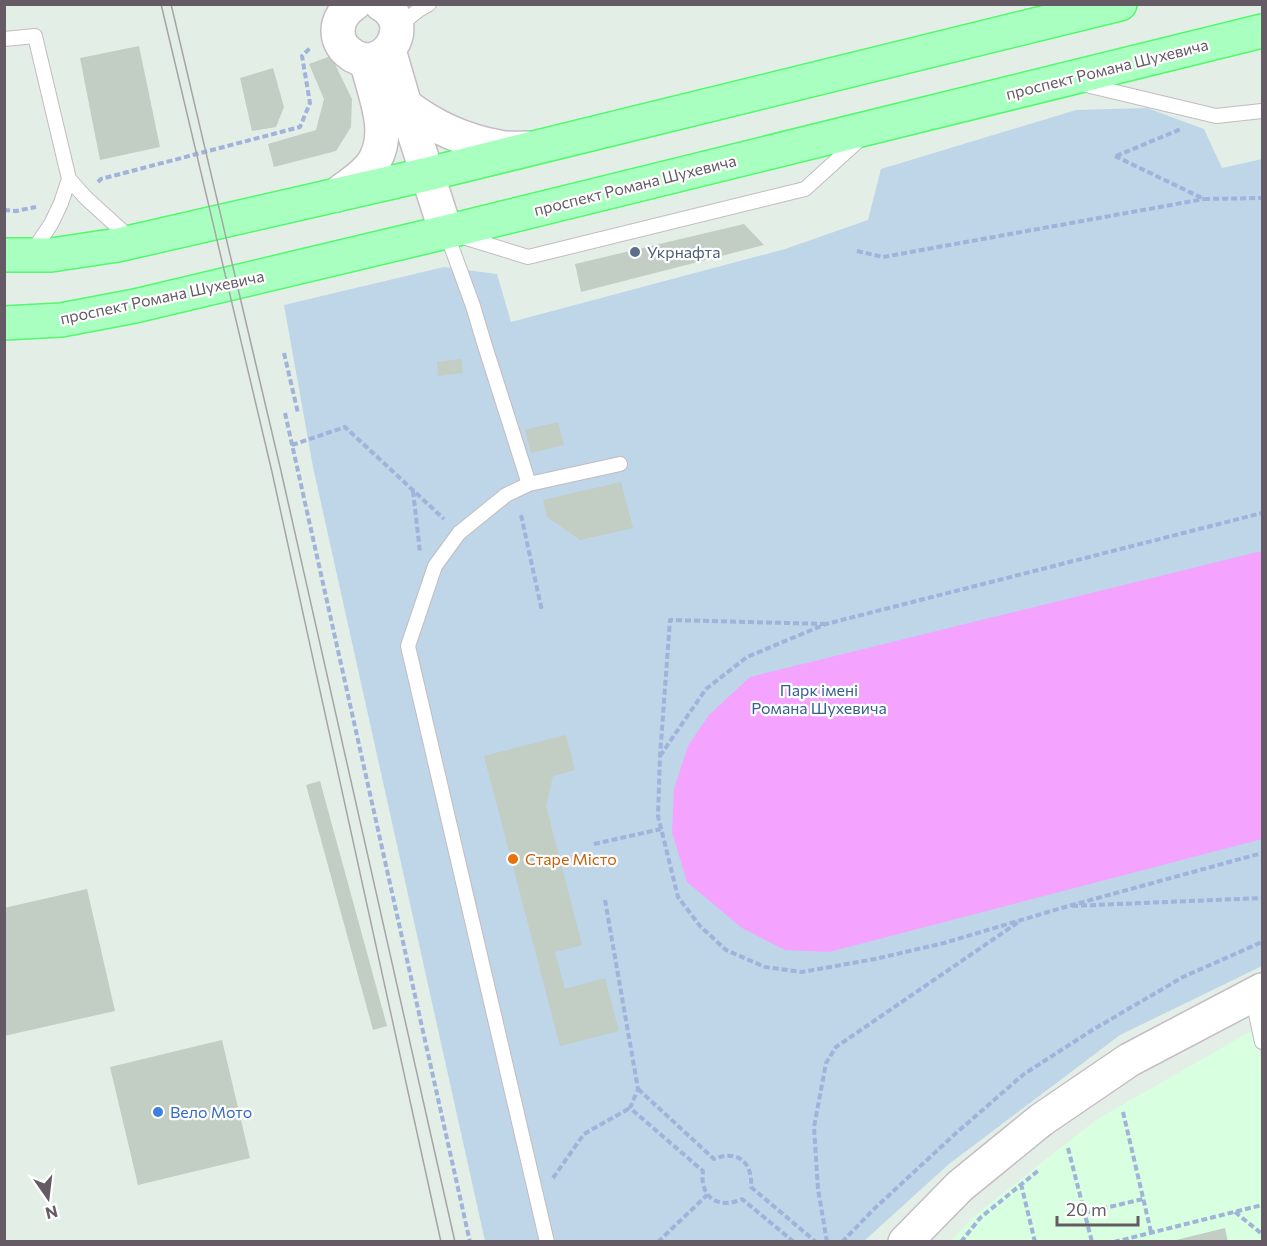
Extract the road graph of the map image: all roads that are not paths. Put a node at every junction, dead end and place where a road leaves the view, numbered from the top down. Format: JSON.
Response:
{"nodes":[{"id":1,"x":429,"y":4,"type":"edge"},
{"id":2,"x":1120,"y":4,"type":"edge"},
{"id":3,"x":367,"y":23,"type":"edge"},
{"id":4,"x":1263,"y":31,"type":"edge"},
{"id":5,"x":4,"y":39,"type":"edge"},
{"id":6,"x":1065,"y":80,"type":"junction"},
{"id":7,"x":405,"y":105,"type":"junction"},
{"id":8,"x":1263,"y":111,"type":"edge"},
{"id":9,"x":873,"y":127,"type":"junction"},
{"id":10,"x":532,"y":148,"type":"junction"},
{"id":11,"x":429,"y":174,"type":"junction"},
{"id":12,"x":69,"y":179,"type":"junction"},
{"id":13,"x":336,"y":195,"type":"junction"},
{"id":14,"x":446,"y":231,"type":"junction"},
{"id":15,"x":134,"y":242,"type":"junction"},
{"id":16,"x":18,"y":255,"type":"edge"},
{"id":17,"x":4,"y":323,"type":"edge"},
{"id":18,"x":620,"y":464,"type":"dead end"},
{"id":19,"x":529,"y":484,"type":"junction"},
{"id":20,"x":1257,"y":993,"type":"edge"},
{"id":21,"x":1263,"y":1042,"type":"edge"},
{"id":22,"x":547,"y":1242,"type":"edge"},
{"id":23,"x":905,"y":1242,"type":"edge"}],
"edges":[{"from":1,"to":3,"type":"lane"},
{"from":2,"to":10,"type":"main road"},
{"from":3,"to":7,"type":"street"},
{"from":3,"to":13,"type":"street"},
{"from":4,"to":6,"type":"main road","name":"проспект Романа Шухевича"},
{"from":5,"to":12,"type":"lane"},
{"from":6,"to":8,"type":"lane"},
{"from":6,"to":9,"type":"main road","name":"проспект Романа Шухевича"},
{"from":7,"to":10,"type":"street"},
{"from":7,"to":11,"type":"street"},
{"from":9,"to":14,"type":"main road","name":"проспект Романа Шухевича"},
{"from":9,"to":14,"type":"lane"},
{"from":10,"to":11,"type":"main road"},
{"from":11,"to":13,"type":"main road"},
{"from":11,"to":14,"type":"street"},
{"from":12,"to":15,"type":"lane"},
{"from":12,"to":16,"type":"lane"},
{"from":13,"to":15,"type":"main road"},
{"from":14,"to":17,"type":"main road","name":"проспект Романа Шухевича"},
{"from":14,"to":19,"type":"lane"},
{"from":15,"to":16,"type":"main road"},
{"from":18,"to":19,"type":"lane"},
{"from":19,"to":22,"type":"lane"},
{"from":20,"to":21,"type":"lane"},
{"from":20,"to":23,"type":"street"}]}
